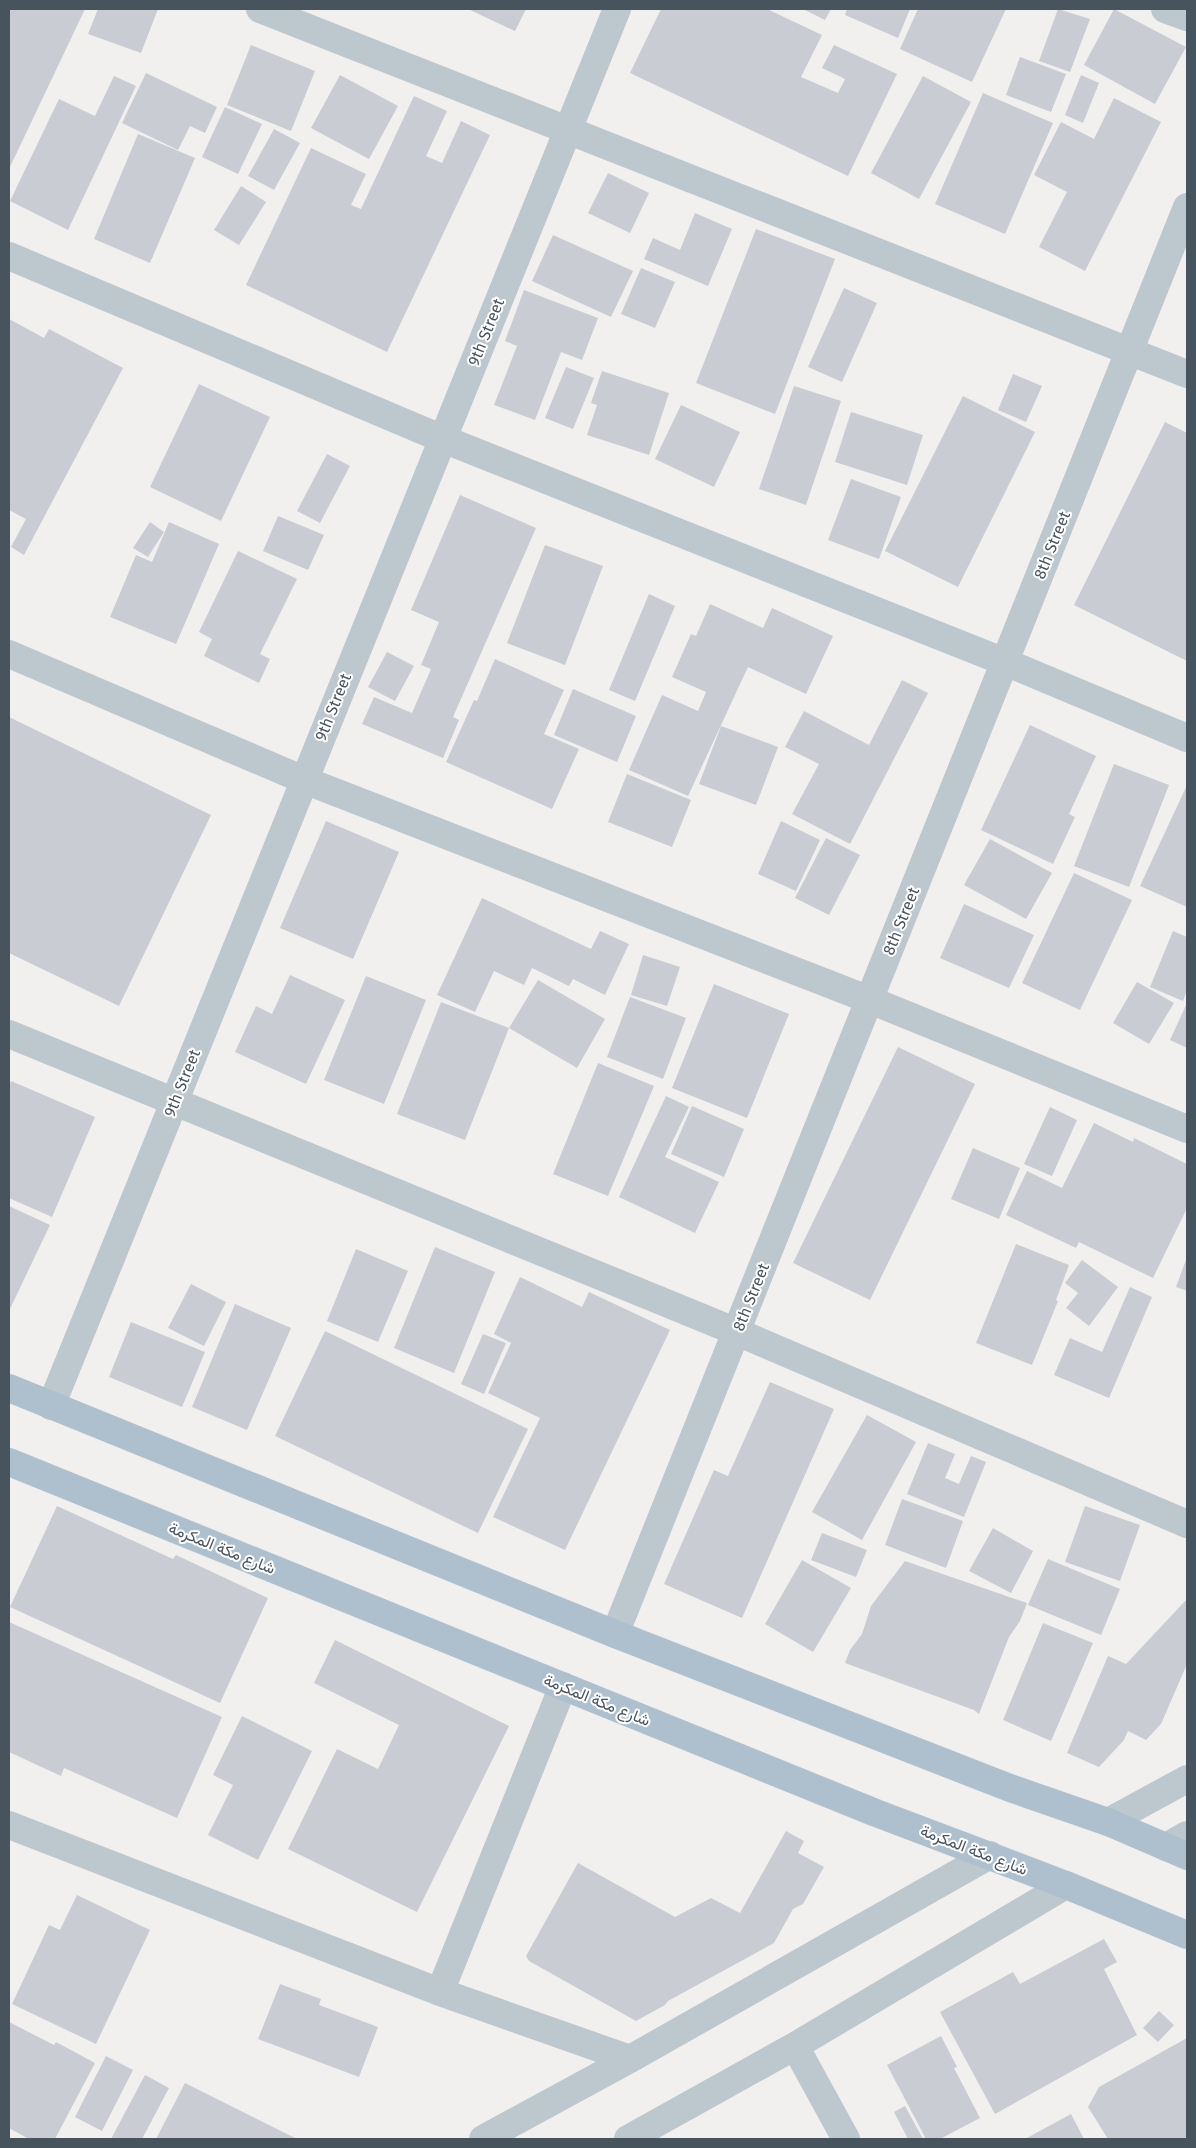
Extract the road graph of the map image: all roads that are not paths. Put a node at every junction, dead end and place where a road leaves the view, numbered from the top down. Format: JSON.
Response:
{"nodes":[{"id":1,"x":260,"y":9,"type":"edge"},
{"id":2,"x":617,"y":9,"type":"edge"},
{"id":3,"x":1165,"y":9,"type":"edge"},
{"id":4,"x":1187,"y":18,"type":"edge"},
{"id":5,"x":568,"y":130,"type":"junction"},
{"id":6,"x":1187,"y":207,"type":"edge"},
{"id":7,"x":9,"y":256,"type":"edge"},
{"id":8,"x":1130,"y":350,"type":"junction"},
{"id":9,"x":1187,"y":374,"type":"edge"},
{"id":10,"x":442,"y":438,"type":"junction"},
{"id":11,"x":9,"y":654,"type":"edge"},
{"id":12,"x":1005,"y":662,"type":"junction"},
{"id":13,"x":1187,"y":738,"type":"edge"},
{"id":14,"x":304,"y":780,"type":"junction"},
{"id":15,"x":870,"y":1000,"type":"junction"},
{"id":16,"x":9,"y":1034,"type":"edge"},
{"id":17,"x":174,"y":1102,"type":"junction"},
{"id":18,"x":1187,"y":1128,"type":"edge"},
{"id":19,"x":736,"y":1332,"type":"junction"},
{"id":20,"x":9,"y":1388,"type":"edge"},
{"id":21,"x":51,"y":1406,"type":"junction"},
{"id":22,"x":9,"y":1462,"type":"edge"},
{"id":23,"x":1187,"y":1524,"type":"edge"},
{"id":24,"x":615,"y":1634,"type":"junction"},
{"id":25,"x":563,"y":1686,"type":"junction"},
{"id":26,"x":1187,"y":1779,"type":"edge"},
{"id":27,"x":1108,"y":1822,"type":"junction"},
{"id":28,"x":9,"y":1825,"type":"edge"},
{"id":29,"x":1180,"y":1846,"type":"edge"},
{"id":30,"x":990,"y":1856,"type":"junction"},
{"id":31,"x":1066,"y":1885,"type":"junction"},
{"id":32,"x":1187,"y":1935,"type":"edge"},
{"id":33,"x":440,"y":1992,"type":"junction"},
{"id":34,"x":795,"y":2046,"type":"junction"},
{"id":35,"x":630,"y":2059,"type":"junction"},
{"id":36,"x":483,"y":2139,"type":"edge"},
{"id":37,"x":628,"y":2139,"type":"edge"},
{"id":38,"x":846,"y":2139,"type":"edge"}],
"edges":[{"from":1,"to":5,"type":"street"},
{"from":2,"to":5,"type":"street","name":"9th Street"},
{"from":3,"to":4,"type":"street"},
{"from":5,"to":8,"type":"street"},
{"from":5,"to":10,"type":"street","name":"9th Street"},
{"from":6,"to":8,"type":"street","name":"8th Street"},
{"from":7,"to":10,"type":"street"},
{"from":8,"to":9,"type":"street"},
{"from":8,"to":12,"type":"street","name":"8th Street"},
{"from":10,"to":12,"type":"street"},
{"from":10,"to":14,"type":"street","name":"9th Street"},
{"from":11,"to":14,"type":"street"},
{"from":12,"to":13,"type":"street"},
{"from":12,"to":15,"type":"street","name":"8th Street"},
{"from":14,"to":15,"type":"street"},
{"from":14,"to":17,"type":"street","name":"9th Street"},
{"from":15,"to":18,"type":"street"},
{"from":15,"to":19,"type":"street","name":"8th Street"},
{"from":16,"to":17,"type":"street"},
{"from":17,"to":19,"type":"street"},
{"from":17,"to":21,"type":"street","name":"9th Street"},
{"from":19,"to":23,"type":"street"},
{"from":19,"to":24,"type":"street","name":"8th Street"},
{"from":20,"to":21,"type":"main road"},
{"from":21,"to":24,"type":"main road"},
{"from":22,"to":25,"type":"main road","name":"شارع مكة المكرمة"},
{"from":24,"to":27,"type":"main road"},
{"from":25,"to":30,"type":"main road","name":"شارع مكة المكرمة"},
{"from":25,"to":33,"type":"street"},
{"from":26,"to":27,"type":"street"},
{"from":27,"to":29,"type":"main road"},
{"from":28,"to":33,"type":"street"},
{"from":30,"to":31,"type":"main road","name":"شارع مكة المكرمة"},
{"from":30,"to":35,"type":"street"},
{"from":31,"to":32,"type":"main road","name":"شارع مكة المكرمة"},
{"from":31,"to":34,"type":"street"},
{"from":33,"to":35,"type":"street"},
{"from":34,"to":37,"type":"street"},
{"from":34,"to":38,"type":"street"},
{"from":35,"to":36,"type":"street"}]}
